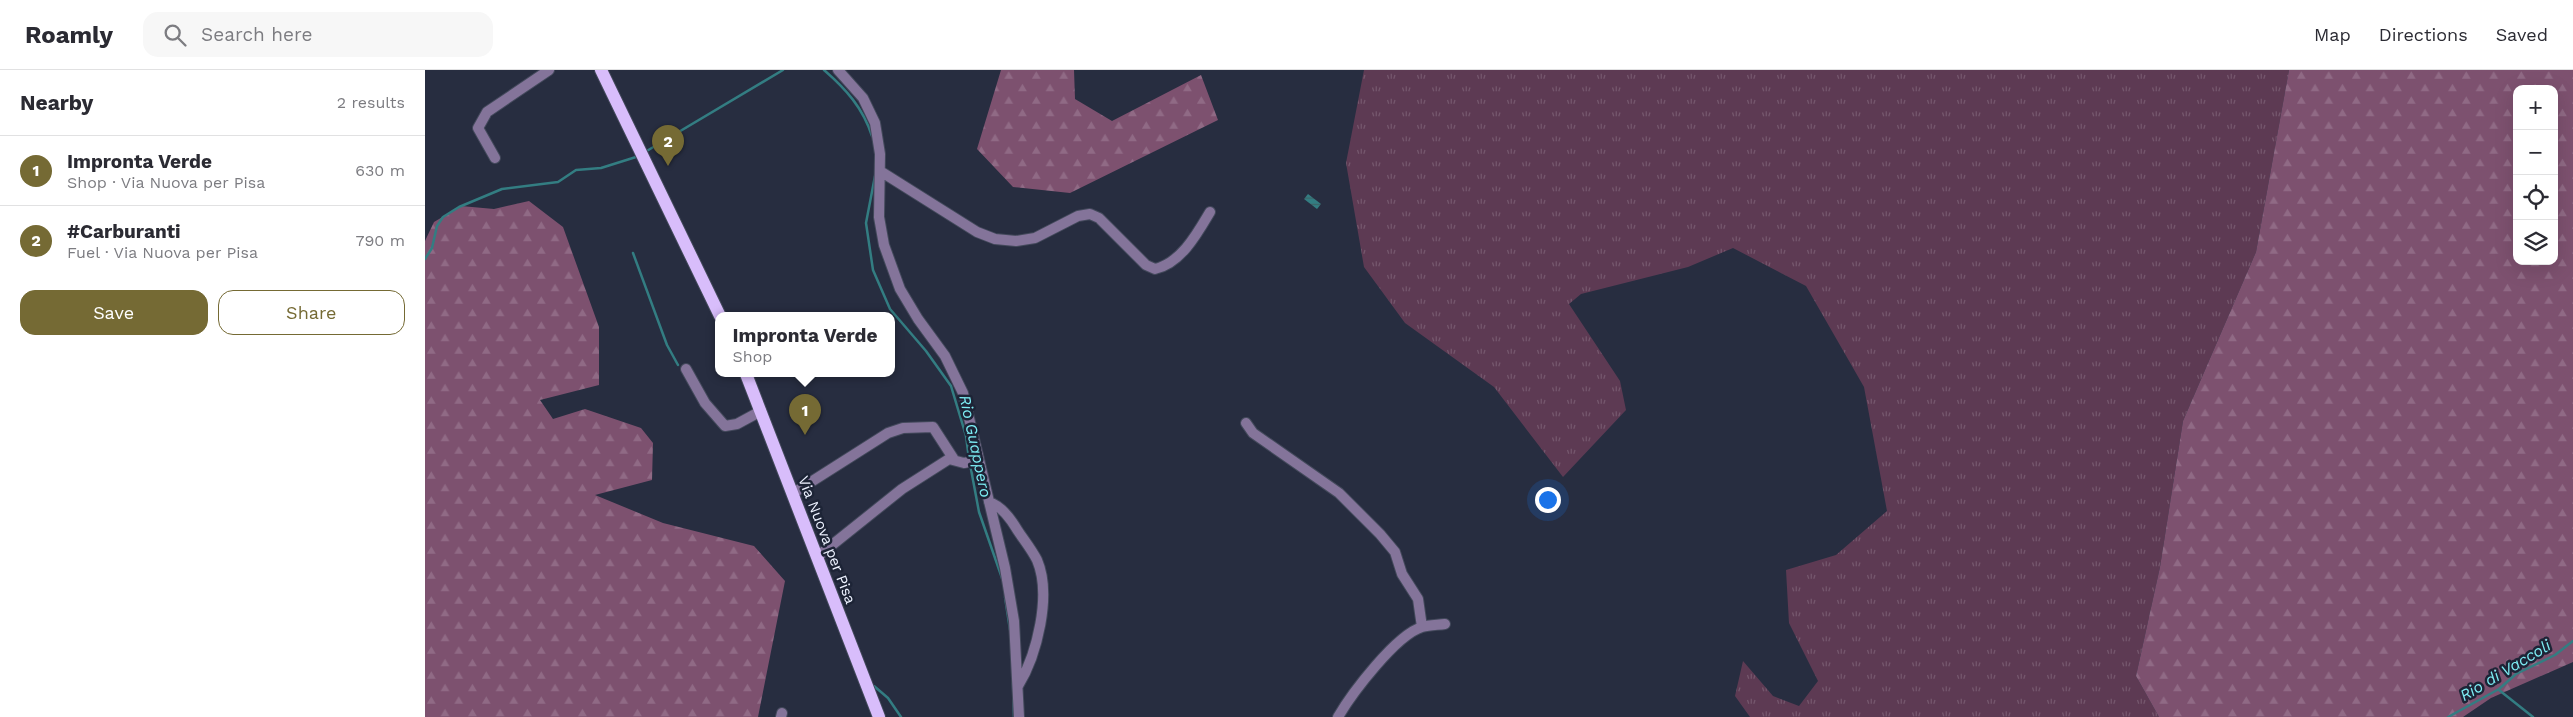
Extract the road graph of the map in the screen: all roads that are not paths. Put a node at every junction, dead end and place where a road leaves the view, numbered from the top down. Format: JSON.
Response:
{"nodes":[{"id":1,"x":549,"y":70,"type":"edge"},
{"id":2,"x":601,"y":70,"type":"edge"},
{"id":3,"x":838,"y":70,"type":"edge"},
{"id":4,"x":495,"y":158,"type":"dead end"},
{"id":5,"x":880,"y":171,"type":"junction"},
{"id":6,"x":1210,"y":212,"type":"dead end"},
{"id":7,"x":718,"y":312,"type":"edge"},
{"id":8,"x":686,"y":369,"type":"dead end"},
{"id":9,"x":747,"y":377,"type":"edge"},
{"id":10,"x":761,"y":411,"type":"junction"},
{"id":11,"x":1246,"y":423,"type":"dead end"},
{"id":12,"x":953,"y":458,"type":"junction"},
{"id":13,"x":972,"y":461,"type":"junction"},
{"id":14,"x":792,"y":494,"type":"junction"},
{"id":15,"x":989,"y":502,"type":"junction"},
{"id":16,"x":817,"y":557,"type":"junction"},
{"id":17,"x":1445,"y":624,"type":"dead end"},
{"id":18,"x":1422,"y":627,"type":"junction"},
{"id":19,"x":1018,"y":686,"type":"junction"},
{"id":20,"x":879,"y":717,"type":"edge"},
{"id":21,"x":1019,"y":717,"type":"edge"},
{"id":22,"x":1338,"y":717,"type":"edge"}],
"edges":[{"from":1,"to":4,"type":"street"},
{"from":2,"to":7,"type":"main road"},
{"from":3,"to":5,"type":"street"},
{"from":5,"to":6,"type":"street"},
{"from":5,"to":13,"type":"street"},
{"from":8,"to":10,"type":"street"},
{"from":9,"to":10,"type":"main road","name":"Via Nuova per Pisa"},
{"from":10,"to":14,"type":"main road","name":"Via Nuova per Pisa"},
{"from":11,"to":18,"type":"street"},
{"from":12,"to":13,"type":"street"},
{"from":12,"to":14,"type":"street"},
{"from":12,"to":16,"type":"street"},
{"from":13,"to":15,"type":"street"},
{"from":14,"to":16,"type":"main road","name":"Via Nuova per Pisa"},
{"from":15,"to":19,"type":"street"},
{"from":15,"to":19,"type":"street"},
{"from":16,"to":20,"type":"main road","name":"Via Nuova per Pisa"},
{"from":17,"to":18,"type":"street"},
{"from":18,"to":22,"type":"street"},
{"from":19,"to":21,"type":"street"}]}
